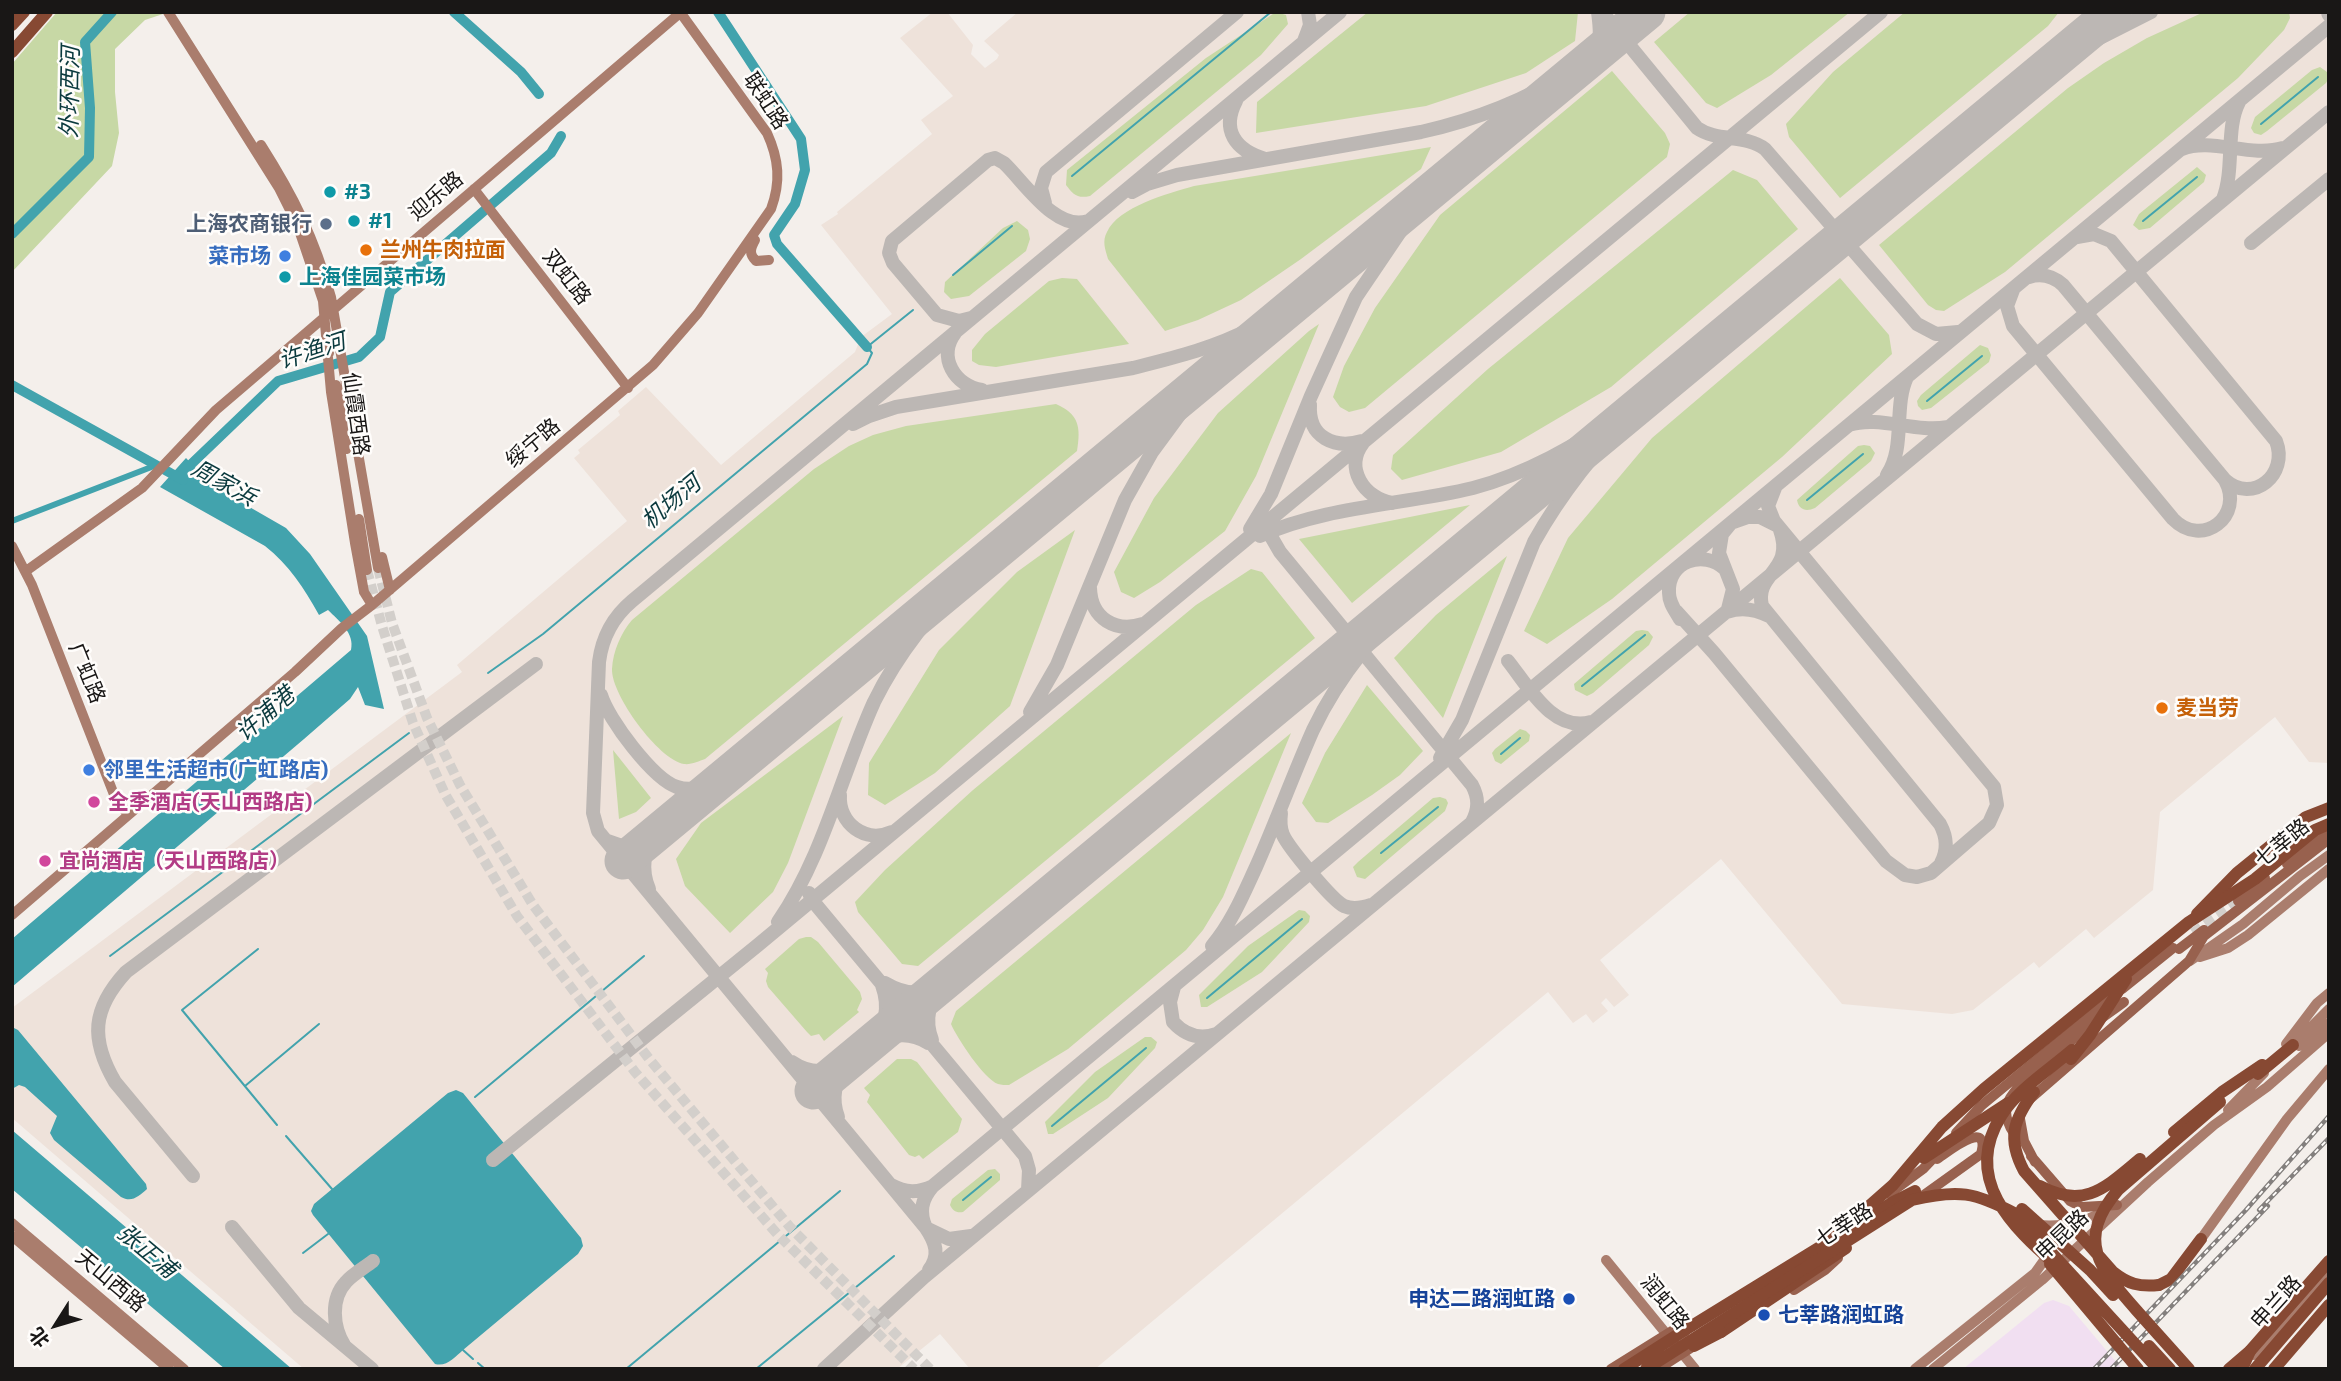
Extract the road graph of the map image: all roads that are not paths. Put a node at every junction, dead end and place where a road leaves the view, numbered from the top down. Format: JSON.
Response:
{"nodes":[{"id":1,"x":24,"y":12,"type":"edge"},
{"id":2,"x":47,"y":12,"type":"edge"},
{"id":3,"x":169,"y":12,"type":"edge"},
{"id":4,"x":176,"y":12,"type":"edge"},
{"id":5,"x":677,"y":13,"type":"edge"},
{"id":6,"x":12,"y":25,"type":"edge"},
{"id":7,"x":12,"y":52,"type":"edge"},
{"id":8,"x":199,"y":54,"type":"junction"},
{"id":9,"x":477,"y":193,"type":"junction"},
{"id":10,"x":764,"y":222,"type":"junction"},
{"id":11,"x":769,"y":260,"type":"dead end"},
{"id":12,"x":711,"y":290,"type":"junction"},
{"id":13,"x":342,"y":301,"type":"junction"},
{"id":14,"x":333,"y":309,"type":"junction"},
{"id":15,"x":325,"y":317,"type":"junction"},
{"id":16,"x":341,"y":324,"type":"junction"},
{"id":17,"x":297,"y":341,"type":"junction"},
{"id":18,"x":338,"y":352,"type":"junction"},
{"id":19,"x":626,"y":386,"type":"junction"},
{"id":20,"x":342,"y":392,"type":"junction"},
{"id":21,"x":12,"y":546,"type":"edge"},
{"id":22,"x":372,"y":569,"type":"tunnel mouth"},
{"id":23,"x":26,"y":571,"type":"junction"},
{"id":24,"x":389,"y":587,"type":"junction"},
{"id":25,"x":365,"y":608,"type":"junction"},
{"id":26,"x":2329,"y":808,"type":"edge"},
{"id":27,"x":125,"y":812,"type":"junction"},
{"id":28,"x":2329,"y":824,"type":"edge"},
{"id":29,"x":2329,"y":830,"type":"edge"},
{"id":30,"x":2329,"y":839,"type":"edge"},
{"id":31,"x":2329,"y":855,"type":"edge"},
{"id":32,"x":2329,"y":869,"type":"edge"},
{"id":33,"x":2259,"y":886,"type":"dead end"},
{"id":34,"x":12,"y":915,"type":"edge"},
{"id":35,"x":2189,"y":922,"type":"junction"},
{"id":36,"x":2189,"y":961,"type":"junction"},
{"id":37,"x":2140,"y":962,"type":"junction"},
{"id":38,"x":2329,"y":993,"type":"edge"},
{"id":39,"x":2138,"y":1003,"type":"junction"},
{"id":40,"x":2329,"y":1009,"type":"edge"},
{"id":41,"x":2105,"y":1024,"type":"junction"},
{"id":42,"x":2329,"y":1024,"type":"edge"},
{"id":43,"x":2329,"y":1033,"type":"edge"},
{"id":44,"x":2293,"y":1045,"type":"junction"},
{"id":45,"x":2072,"y":1050,"type":"joint"},
{"id":46,"x":2285,"y":1056,"type":"junction"},
{"id":47,"x":2303,"y":1056,"type":"junction"},
{"id":48,"x":2262,"y":1065,"type":"junction"},
{"id":49,"x":2329,"y":1069,"type":"edge"},
{"id":50,"x":2249,"y":1080,"type":"junction"},
{"id":51,"x":2034,"y":1091,"type":"junction"},
{"id":52,"x":2017,"y":1098,"type":"junction"},
{"id":53,"x":2214,"y":1125,"type":"junction"},
{"id":54,"x":2035,"y":1161,"type":"junction"},
{"id":55,"x":1923,"y":1169,"type":"junction"},
{"id":56,"x":2033,"y":1182,"type":"junction"},
{"id":57,"x":2148,"y":1182,"type":"junction"},
{"id":58,"x":1894,"y":1185,"type":"junction"},
{"id":59,"x":1994,"y":1190,"type":"junction"},
{"id":60,"x":2117,"y":1205,"type":"junction"},
{"id":61,"x":1908,"y":1206,"type":"junction"},
{"id":62,"x":2019,"y":1215,"type":"junction"},
{"id":63,"x":12,"y":1223,"type":"edge"},
{"id":64,"x":2045,"y":1228,"type":"junction"},
{"id":65,"x":1863,"y":1235,"type":"junction"},
{"id":66,"x":12,"y":1236,"type":"edge"},
{"id":67,"x":1834,"y":1237,"type":"junction"},
{"id":68,"x":2201,"y":1239,"type":"joint"},
{"id":69,"x":2041,"y":1252,"type":"junction"},
{"id":70,"x":1605,"y":1260,"type":"dead end"},
{"id":71,"x":2329,"y":1261,"type":"edge"},
{"id":72,"x":2329,"y":1272,"type":"edge"},
{"id":73,"x":2329,"y":1283,"type":"edge"},
{"id":74,"x":2329,"y":1294,"type":"edge"},
{"id":75,"x":2329,"y":1305,"type":"edge"},
{"id":76,"x":2299,"y":1329,"type":"junction"},
{"id":77,"x":1666,"y":1335,"type":"junction"},
{"id":78,"x":153,"y":1349,"type":"junction"},
{"id":79,"x":2142,"y":1351,"type":"junction"},
{"id":80,"x":1682,"y":1354,"type":"junction"},
{"id":81,"x":2253,"y":1362,"type":"edge"},
{"id":82,"x":2278,"y":1364,"type":"edge"},
{"id":83,"x":169,"y":1369,"type":"edge"},
{"id":84,"x":184,"y":1369,"type":"edge"},
{"id":85,"x":1611,"y":1369,"type":"edge"},
{"id":86,"x":1624,"y":1369,"type":"edge"},
{"id":87,"x":1648,"y":1369,"type":"edge"},
{"id":88,"x":1658,"y":1369,"type":"edge"},
{"id":89,"x":1695,"y":1369,"type":"edge"},
{"id":90,"x":1915,"y":1369,"type":"edge"},
{"id":91,"x":1933,"y":1369,"type":"edge"},
{"id":92,"x":2138,"y":1369,"type":"edge"},
{"id":93,"x":2149,"y":1369,"type":"edge"},
{"id":94,"x":2158,"y":1369,"type":"edge"},
{"id":95,"x":2169,"y":1369,"type":"edge"},
{"id":96,"x":2179,"y":1369,"type":"edge"},
{"id":97,"x":2189,"y":1369,"type":"edge"},
{"id":98,"x":2231,"y":1369,"type":"edge"},
{"id":99,"x":2244,"y":1369,"type":"edge"}],
"edges":[{"from":1,"to":6,"type":"highway"},
{"from":2,"to":7,"type":"highway"},
{"from":3,"to":8,"type":"main road","name":"仙霞西路"},
{"from":4,"to":8,"type":"main road","name":"仙霞西路"},
{"from":5,"to":9,"type":"main road","name":"迎乐路"},
{"from":5,"to":10,"type":"main road","name":"联虹路"},
{"from":5,"to":12,"type":"main road","name":"联虹路"},
{"from":8,"to":14,"type":"main road","name":"仙霞西路"},
{"from":8,"to":15,"type":"main road","name":"仙霞西路"},
{"from":9,"to":13,"type":"main road","name":"迎乐路"},
{"from":9,"to":19,"type":"main road","name":"双虹路"},
{"from":10,"to":11,"type":"main road"},
{"from":10,"to":12,"type":"main road","name":"联虹路"},
{"from":12,"to":19,"type":"main road","name":"绥宁路"},
{"from":13,"to":14,"type":"main road","name":"迎乐路"},
{"from":13,"to":16,"type":"main road"},
{"from":14,"to":15,"type":"main road","name":"迎乐路"},
{"from":14,"to":16,"type":"main road","name":"仙霞西路"},
{"from":14,"to":18,"type":"main road","name":"仙霞西路"},
{"from":15,"to":17,"type":"main road","name":"迎乐路"},
{"from":15,"to":18,"type":"main road","name":"仙霞西路"},
{"from":16,"to":18,"type":"main road","name":"仙霞西路"},
{"from":17,"to":18,"type":"main road"},
{"from":17,"to":23,"type":"main road","name":"迎乐路"},
{"from":18,"to":20,"type":"main road"},
{"from":18,"to":20,"type":"main road","name":"仙霞西路"},
{"from":19,"to":24,"type":"main road","name":"绥宁路"},
{"from":20,"to":22,"type":"main road"},
{"from":20,"to":24,"type":"main road","name":"仙霞西路"},
{"from":20,"to":25,"type":"main road","name":"仙霞西路"},
{"from":21,"to":23,"type":"main road","name":"广虹路"},
{"from":23,"to":27,"type":"main road","name":"广虹路"},
{"from":24,"to":25,"type":"main road","name":"绥宁路"},
{"from":25,"to":27,"type":"main road","name":"绥宁路"},
{"from":26,"to":35,"type":"highway","bridge":true},
{"from":27,"to":34,"type":"main road","name":"绥宁路"},
{"from":28,"to":35,"type":"highway","bridge":true},
{"from":28,"to":55,"type":"main road","name":"七莘路"},
{"from":29,"to":33,"type":"main road","name":"七莘路"},
{"from":30,"to":36,"type":"main road"},
{"from":31,"to":36,"type":"main road"},
{"from":32,"to":36,"type":"main road"},
{"from":35,"to":37,"type":"highway","bridge":true},
{"from":36,"to":39,"type":"main road"},
{"from":37,"to":51,"type":"highway","bridge":true},
{"from":37,"to":58,"type":"highway","bridge":true},
{"from":38,"to":48,"type":"main road"},
{"from":39,"to":41,"type":"main road"},
{"from":39,"to":54,"type":"main road"},
{"from":40,"to":44,"type":"main road","name":"申昆路"},
{"from":41,"to":45,"type":"main road"},
{"from":41,"to":54,"type":"main road"},
{"from":42,"to":46,"type":"main road"},
{"from":42,"to":47,"type":"main road","name":"申昆路"},
{"from":43,"to":47,"type":"main road","name":"申昆路"},
{"from":44,"to":46,"type":"main road","name":"申昆路"},
{"from":44,"to":50,"type":"highway"},
{"from":45,"to":52,"type":"highway","bridge":true},
{"from":46,"to":53,"type":"main road","name":"申昆路"},
{"from":47,"to":53,"type":"main road","name":"申昆路"},
{"from":48,"to":50,"type":"highway"},
{"from":48,"to":56,"type":"highway","bridge":true},
{"from":49,"to":68,"type":"main road"},
{"from":50,"to":97,"type":"highway","bridge":true},
{"from":51,"to":56,"type":"highway","bridge":true},
{"from":51,"to":59,"type":"highway","bridge":true},
{"from":52,"to":58,"type":"highway","bridge":true},
{"from":52,"to":59,"type":"highway","bridge":true},
{"from":53,"to":57,"type":"main road","name":"申昆路"},
{"from":54,"to":60,"type":"main road"},
{"from":55,"to":61,"type":"main road","name":"七莘路"},
{"from":55,"to":77,"type":"main road","name":"七莘路"},
{"from":56,"to":68,"type":"highway","bridge":true},
{"from":57,"to":60,"type":"main road"},
{"from":57,"to":91,"type":"main road","name":"申昆路"},
{"from":58,"to":67,"type":"highway","bridge":true},
{"from":59,"to":69,"type":"highway","bridge":true},
{"from":60,"to":62,"type":"main road"},
{"from":61,"to":62,"type":"main road"},
{"from":61,"to":65,"type":"main road","name":"七莘路"},
{"from":62,"to":90,"type":"main road","name":"申昆路"},
{"from":63,"to":78,"type":"main road","name":"天山西路"},
{"from":64,"to":67,"type":"highway","bridge":true},
{"from":64,"to":95,"type":"highway","bridge":true},
{"from":64,"to":96,"type":"highway","bridge":true},
{"from":65,"to":80,"type":"main road","name":"七莘路"},
{"from":65,"to":87,"type":"highway","bridge":true},
{"from":66,"to":78,"type":"main road","name":"天山西路"},
{"from":67,"to":86,"type":"highway","bridge":true},
{"from":69,"to":92,"type":"highway","bridge":true},
{"from":69,"to":93,"type":"highway","bridge":true},
{"from":70,"to":77,"type":"main road","name":"润虹路"},
{"from":71,"to":81,"type":"highway"},
{"from":72,"to":81,"type":"main road","name":"申兰路"},
{"from":73,"to":81,"type":"highway"},
{"from":74,"to":76,"type":"highway"},
{"from":75,"to":82,"type":"highway"},
{"from":76,"to":81,"type":"highway"},
{"from":76,"to":82,"type":"highway"},
{"from":77,"to":80,"type":"main road","name":"润虹路"},
{"from":77,"to":85,"type":"main road","name":"七莘路"},
{"from":78,"to":83,"type":"main road","name":"天山西路"},
{"from":78,"to":84,"type":"main road","name":"天山西路"},
{"from":79,"to":87,"type":"highway","bridge":true},
{"from":79,"to":94,"type":"highway","bridge":true},
{"from":79,"to":95,"type":"highway","bridge":true},
{"from":80,"to":88,"type":"main road"},
{"from":80,"to":89,"type":"main road","name":"润虹路"},
{"from":81,"to":98,"type":"highway"},
{"from":81,"to":99,"type":"highway","bridge":true}]}
